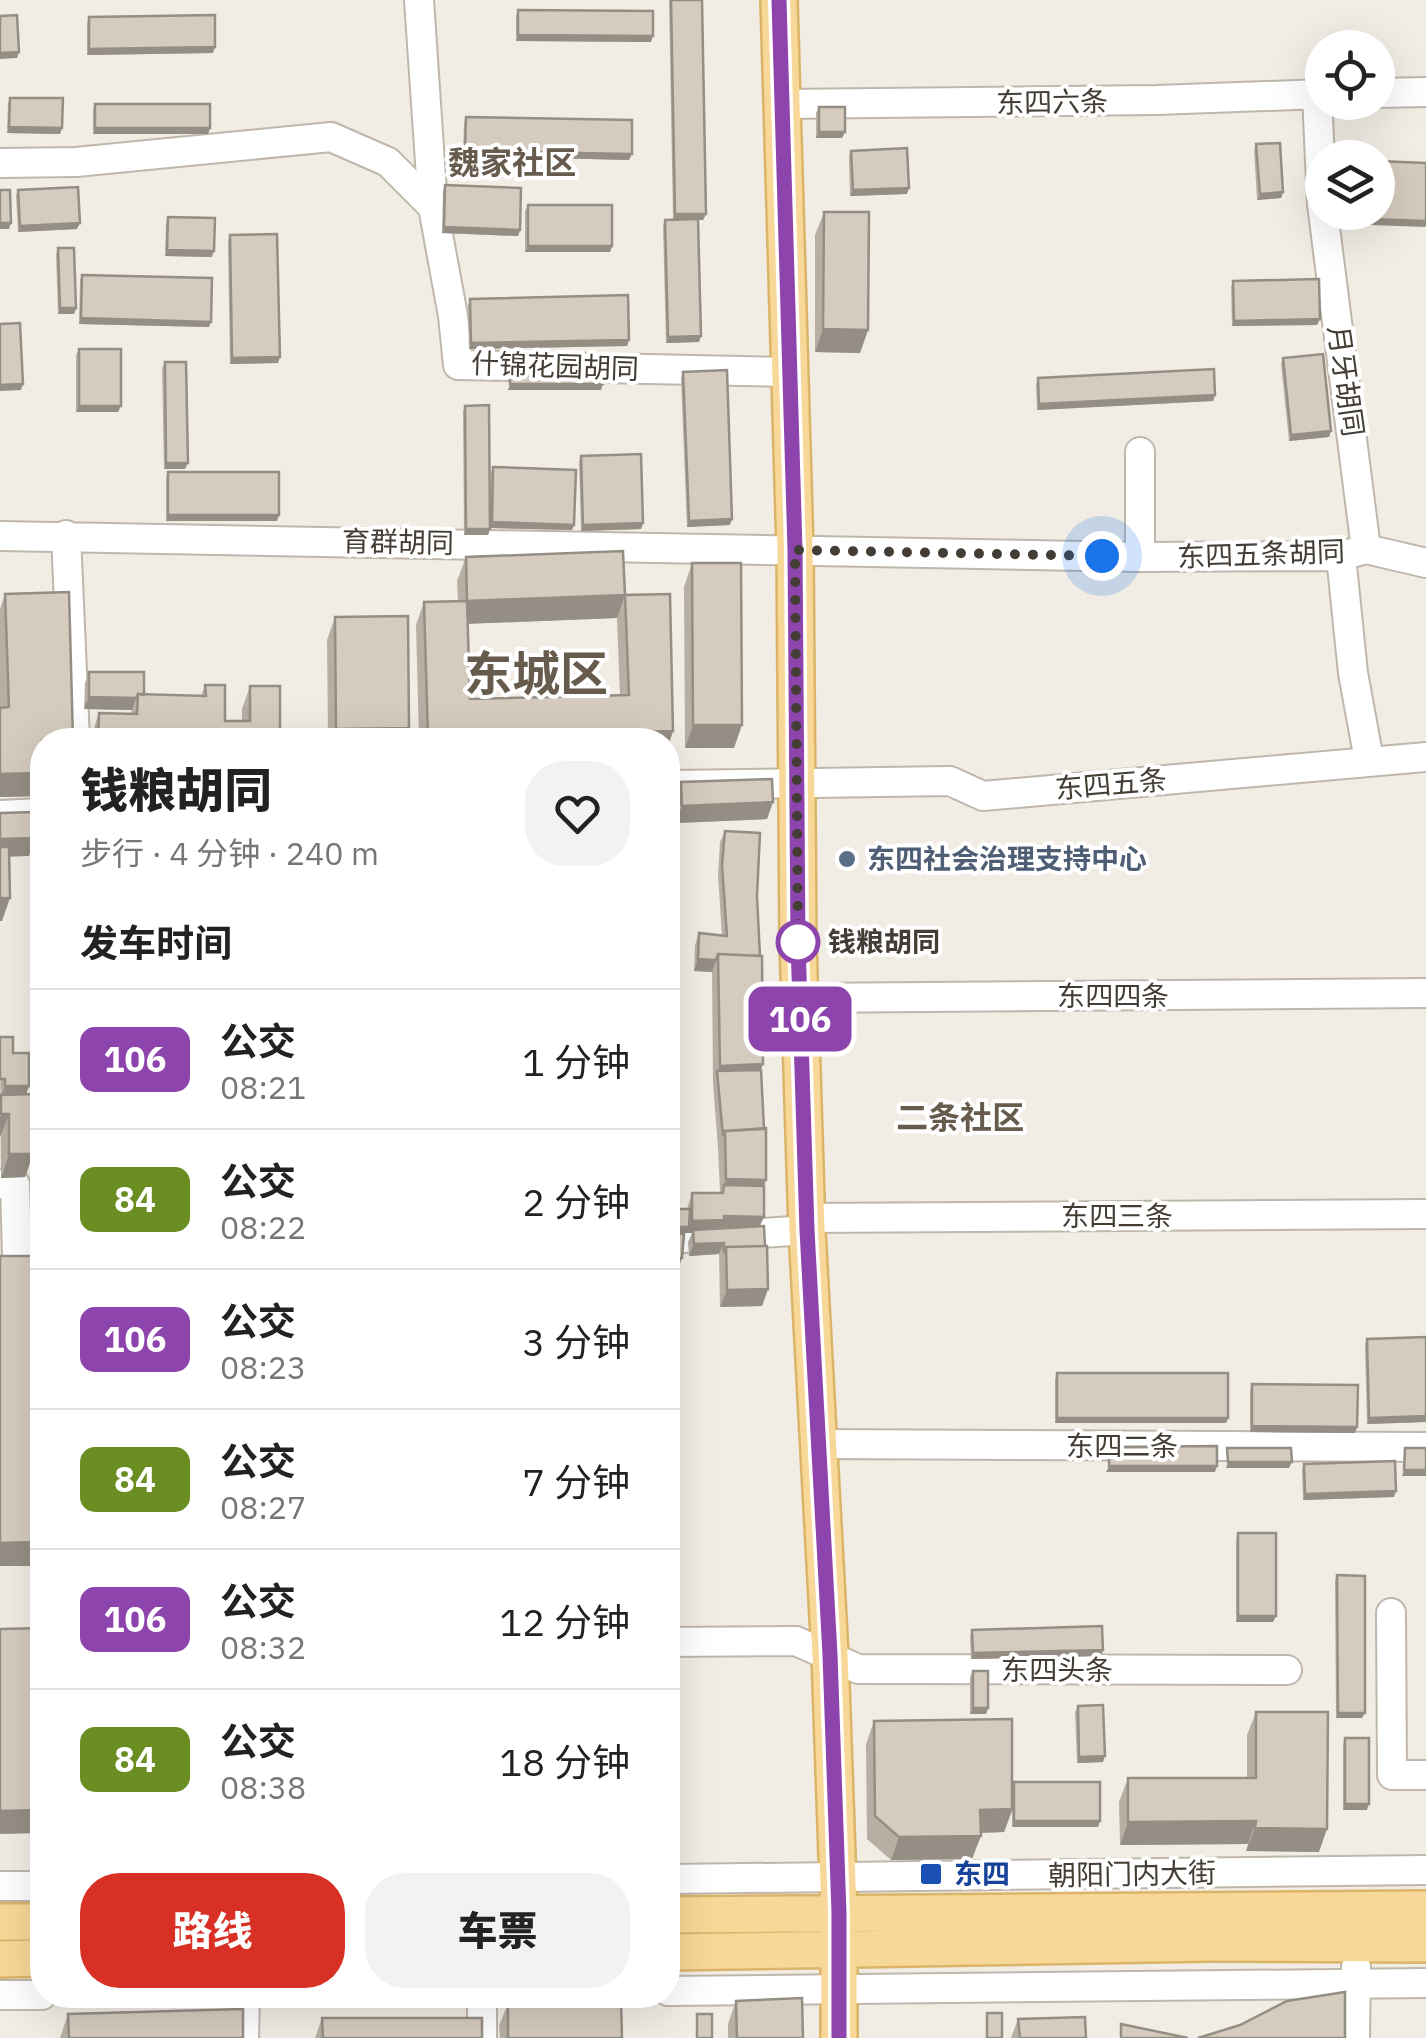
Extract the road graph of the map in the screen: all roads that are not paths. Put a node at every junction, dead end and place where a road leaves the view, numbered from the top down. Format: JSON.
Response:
{"nodes":[{"id":1,"x":419,"y":0,"type":"edge"},
{"id":2,"x":778,"y":0,"type":"edge"},
{"id":3,"x":1426,"y":92,"type":"edge"},
{"id":4,"x":1395,"y":93,"type":"edge"},
{"id":5,"x":1305,"y":95,"type":"edge"},
{"id":6,"x":782,"y":104,"type":"junction"},
{"id":7,"x":0,"y":163,"type":"edge"},
{"id":8,"x":433,"y":207,"type":"junction"},
{"id":9,"x":1325,"y":230,"type":"edge"},
{"id":10,"x":790,"y":372,"type":"junction"},
{"id":11,"x":1140,"y":452,"type":"dead end"},
{"id":12,"x":66,"y":535,"type":"junction"},
{"id":13,"x":0,"y":536,"type":"edge"},
{"id":14,"x":795,"y":550,"type":"junction"},
{"id":15,"x":1353,"y":553,"type":"junction"},
{"id":16,"x":1140,"y":557,"type":"junction"},
{"id":17,"x":1426,"y":562,"type":"edge"},
{"id":18,"x":74,"y":728,"type":"edge"},
{"id":19,"x":1426,"y":758,"type":"edge"},
{"id":20,"x":1369,"y":760,"type":"junction"},
{"id":21,"x":799,"y":781,"type":"junction"},
{"id":22,"x":680,"y":785,"type":"edge"},
{"id":23,"x":30,"y":814,"type":"edge"},
{"id":24,"x":0,"y":815,"type":"edge"},
{"id":25,"x":1426,"y":993,"type":"edge"},
{"id":26,"x":800,"y":998,"type":"junction"},
{"id":27,"x":0,"y":1184,"type":"edge"},
{"id":28,"x":1426,"y":1214,"type":"edge"},
{"id":29,"x":807,"y":1224,"type":"junction"},
{"id":30,"x":680,"y":1238,"type":"edge"},
{"id":31,"x":20,"y":1256,"type":"edge"},
{"id":32,"x":819,"y":1444,"type":"junction"},
{"id":33,"x":1426,"y":1447,"type":"edge"},
{"id":34,"x":1391,"y":1612,"type":"dead end"},
{"id":35,"x":680,"y":1642,"type":"edge"},
{"id":36,"x":830,"y":1655,"type":"junction"},
{"id":37,"x":1287,"y":1670,"type":"dead end"},
{"id":38,"x":1426,"y":1775,"type":"edge"},
{"id":39,"x":1426,"y":1870,"type":"edge"},
{"id":40,"x":838,"y":1877,"type":"junction"},
{"id":41,"x":680,"y":1879,"type":"edge"},
{"id":42,"x":0,"y":1886,"type":"edge"},
{"id":43,"x":30,"y":1886,"type":"edge"},
{"id":44,"x":1426,"y":1909,"type":"edge"},
{"id":45,"x":839,"y":1913,"type":"junction"},
{"id":46,"x":680,"y":1915,"type":"edge"},
{"id":47,"x":0,"y":1922,"type":"edge"},
{"id":48,"x":30,"y":1922,"type":"edge"},
{"id":49,"x":1426,"y":1944,"type":"edge"},
{"id":50,"x":1356,"y":1945,"type":"junction"},
{"id":51,"x":840,"y":1950,"type":"junction"},
{"id":52,"x":680,"y":1952,"type":"edge"},
{"id":53,"x":30,"y":1958,"type":"edge"},
{"id":54,"x":0,"y":1959,"type":"edge"},
{"id":55,"x":1426,"y":1983,"type":"edge"},
{"id":56,"x":1356,"y":1984,"type":"junction"},
{"id":57,"x":839,"y":1989,"type":"junction"},
{"id":58,"x":680,"y":1990,"type":"edge"},
{"id":59,"x":30,"y":1994,"type":"edge"},
{"id":60,"x":0,"y":1995,"type":"edge"},
{"id":61,"x":245,"y":2008,"type":"edge"},
{"id":62,"x":482,"y":2008,"type":"edge"},
{"id":63,"x":244,"y":2038,"type":"edge"},
{"id":64,"x":482,"y":2038,"type":"edge"},
{"id":65,"x":839,"y":2038,"type":"edge"},
{"id":66,"x":1356,"y":2038,"type":"edge"}],
"edges":[{"from":1,"to":8,"type":"street"},
{"from":2,"to":6,"type":"main road"},
{"from":3,"to":4,"type":"street"},
{"from":5,"to":6,"type":"street","name":"东四六条"},
{"from":6,"to":10,"type":"main road"},
{"from":7,"to":8,"type":"street"},
{"from":8,"to":10,"type":"street","name":"什锦花园胡同"},
{"from":9,"to":15,"type":"street","name":"月牙胡同"},
{"from":10,"to":14,"type":"main road"},
{"from":11,"to":16,"type":"street"},
{"from":12,"to":13,"type":"street","name":"育群胡同"},
{"from":12,"to":14,"type":"street","name":"育群胡同"},
{"from":12,"to":18,"type":"street"},
{"from":14,"to":16,"type":"street","name":"东四五条胡同"},
{"from":14,"to":21,"type":"main road"},
{"from":15,"to":16,"type":"street","name":"东四五条胡同"},
{"from":15,"to":17,"type":"street","name":"东四五条胡同"},
{"from":15,"to":20,"type":"street","name":"月牙胡同"},
{"from":19,"to":20,"type":"street","name":"东四五条"},
{"from":20,"to":21,"type":"street","name":"东四五条"},
{"from":21,"to":22,"type":"street"},
{"from":21,"to":26,"type":"main road"},
{"from":23,"to":24,"type":"street"},
{"from":25,"to":26,"type":"street","name":"东四四条"},
{"from":26,"to":29,"type":"main road"},
{"from":27,"to":31,"type":"street"},
{"from":28,"to":29,"type":"street","name":"东四三条"},
{"from":29,"to":30,"type":"street","name":"东四三条"},
{"from":29,"to":32,"type":"main road"},
{"from":32,"to":33,"type":"street","name":"东四二条"},
{"from":32,"to":36,"type":"main road"},
{"from":34,"to":38,"type":"street"},
{"from":35,"to":36,"type":"street","name":"东四头条"},
{"from":36,"to":37,"type":"street","name":"东四头条"},
{"from":36,"to":40,"type":"main road"},
{"from":39,"to":40,"type":"street","name":"朝阳门内大街"},
{"from":40,"to":41,"type":"street","name":"朝阳门内大街"},
{"from":40,"to":45,"type":"main road"},
{"from":42,"to":43,"type":"street"},
{"from":44,"to":45,"type":"main road","name":"朝阳门内大街"},
{"from":45,"to":46,"type":"main road","name":"朝阳门内大街"},
{"from":45,"to":51,"type":"main road"},
{"from":47,"to":48,"type":"main road"},
{"from":49,"to":50,"type":"main road"},
{"from":50,"to":51,"type":"main road"},
{"from":50,"to":56,"type":"street"},
{"from":51,"to":52,"type":"main road"},
{"from":51,"to":57,"type":"main road"},
{"from":53,"to":54,"type":"main road"},
{"from":55,"to":56,"type":"street"},
{"from":56,"to":57,"type":"street"},
{"from":56,"to":66,"type":"street"},
{"from":57,"to":58,"type":"street"},
{"from":57,"to":65,"type":"main road"},
{"from":59,"to":60,"type":"street"},
{"from":61,"to":63,"type":"street"},
{"from":62,"to":64,"type":"street"}]}
